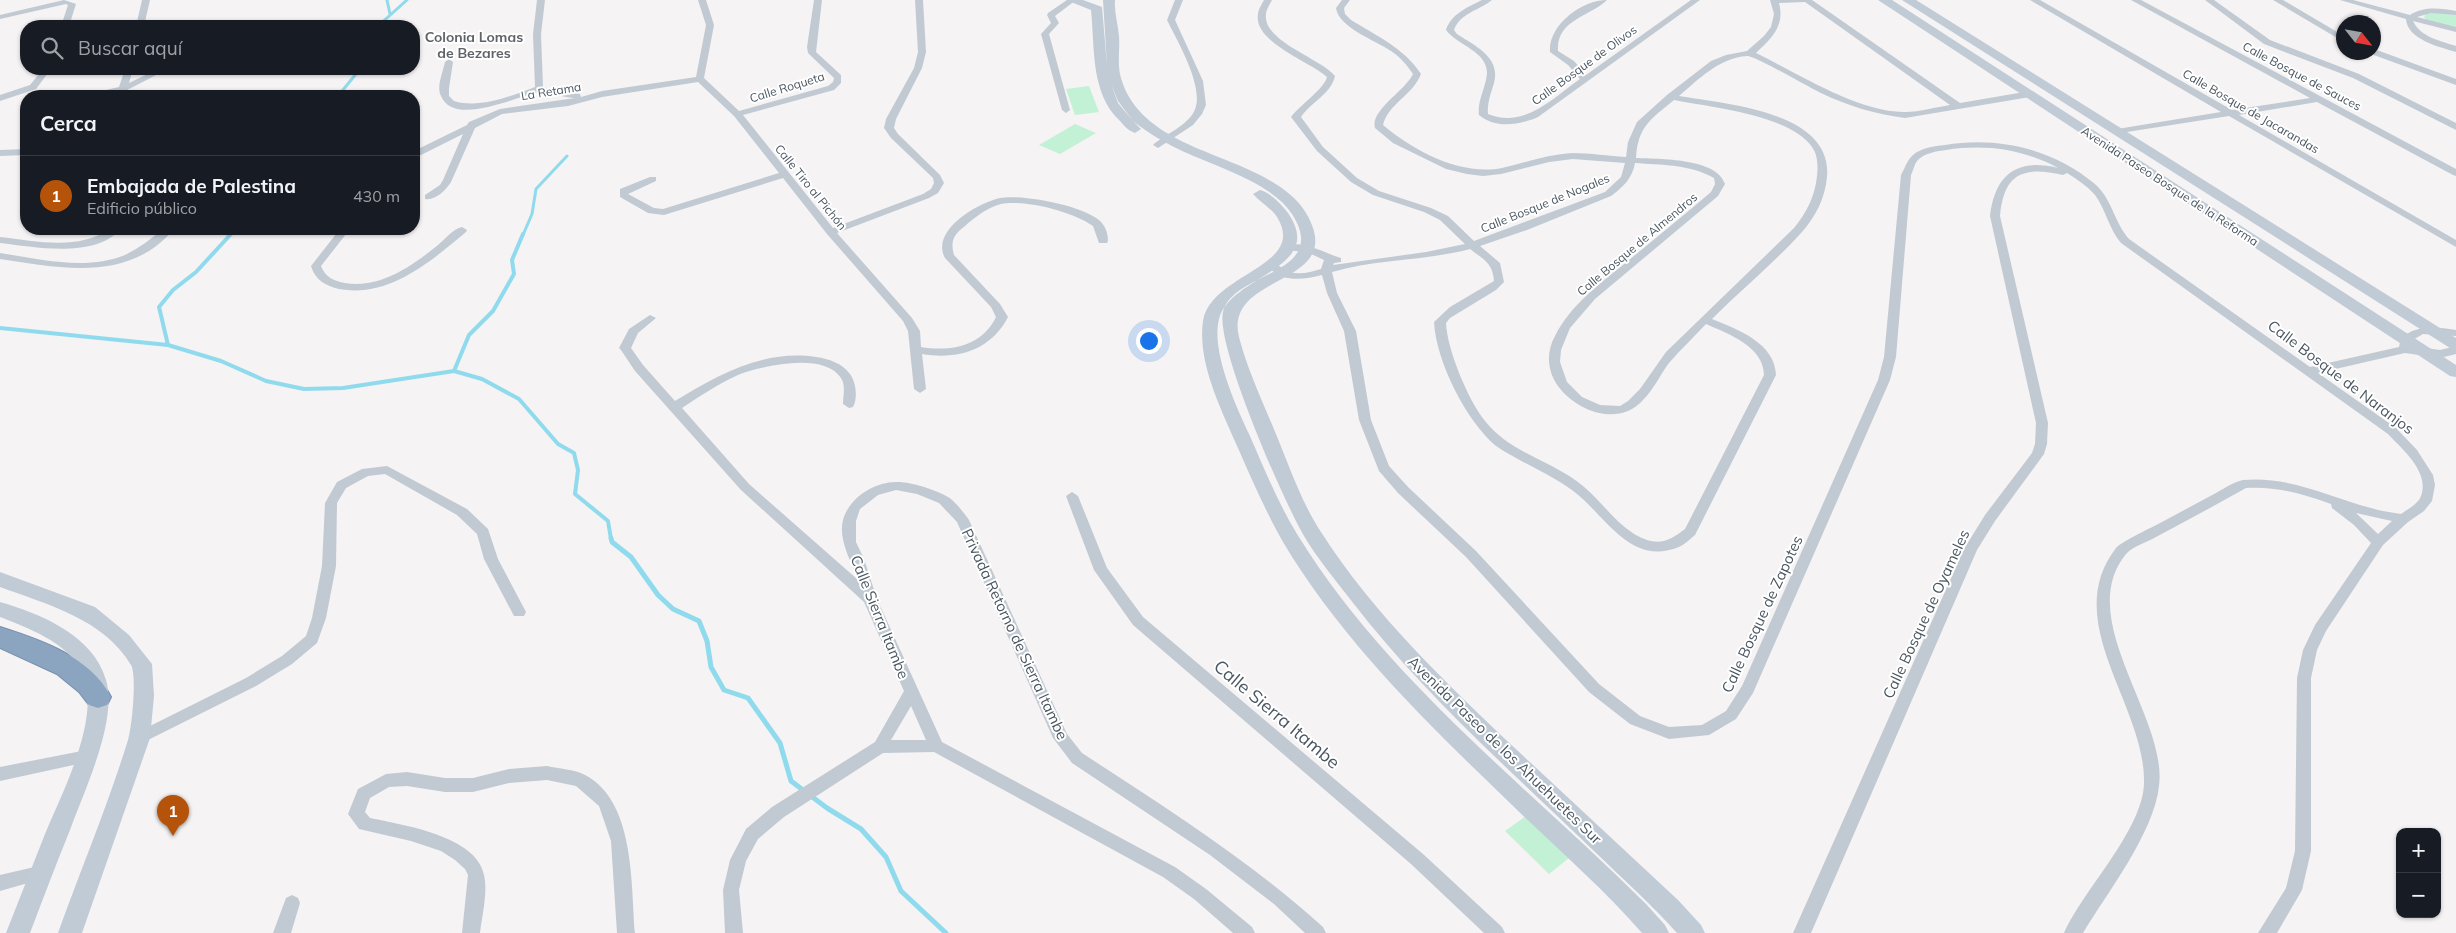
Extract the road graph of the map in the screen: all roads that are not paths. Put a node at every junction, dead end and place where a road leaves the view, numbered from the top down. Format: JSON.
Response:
{"nodes":[{"id":1,"x":146,"y":0,"type":"edge"},
{"id":2,"x":541,"y":0,"type":"edge"},
{"id":3,"x":702,"y":0,"type":"edge"},
{"id":4,"x":818,"y":0,"type":"edge"},
{"id":5,"x":919,"y":0,"type":"edge"},
{"id":6,"x":1072,"y":0,"type":"edge"},
{"id":7,"x":1179,"y":0,"type":"edge"},
{"id":8,"x":1268,"y":0,"type":"edge"},
{"id":9,"x":1346,"y":0,"type":"edge"},
{"id":10,"x":1488,"y":0,"type":"edge"},
{"id":11,"x":1603,"y":0,"type":"edge"},
{"id":12,"x":1696,"y":0,"type":"edge"},
{"id":13,"x":1775,"y":0,"type":"edge"},
{"id":14,"x":1807,"y":0,"type":"edge"},
{"id":15,"x":1884,"y":0,"type":"edge"},
{"id":16,"x":1908,"y":0,"type":"edge"},
{"id":17,"x":2034,"y":0,"type":"edge"},
{"id":18,"x":2135,"y":0,"type":"edge"},
{"id":19,"x":2209,"y":0,"type":"edge"},
{"id":20,"x":2277,"y":0,"type":"edge"},
{"id":21,"x":2344,"y":0,"type":"edge"},
{"id":22,"x":1101,"y":3,"type":"edge"},
{"id":23,"x":2456,"y":13,"type":"edge"},
{"id":24,"x":0,"y":17,"type":"edge"},
{"id":25,"x":2410,"y":18,"type":"junction"},
{"id":26,"x":67,"y":20,"type":"edge"},
{"id":27,"x":141,"y":20,"type":"edge"},
{"id":28,"x":2456,"y":30,"type":"edge"},
{"id":29,"x":2336,"y":35,"type":"edge"},
{"id":30,"x":2456,"y":49,"type":"edge"},
{"id":31,"x":1750,"y":53,"type":"junction"},
{"id":32,"x":2381,"y":55,"type":"edge"},
{"id":33,"x":449,"y":62,"type":"dead end"},
{"id":34,"x":1571,"y":63,"type":"junction"},
{"id":35,"x":1600,"y":68,"type":"junction"},
{"id":36,"x":42,"y":75,"type":"edge"},
{"id":37,"x":127,"y":75,"type":"edge"},
{"id":38,"x":153,"y":75,"type":"edge"},
{"id":39,"x":1585,"y":78,"type":"junction"},
{"id":40,"x":700,"y":79,"type":"junction"},
{"id":41,"x":2456,"y":82,"type":"edge"},
{"id":42,"x":539,"y":88,"type":"junction"},
{"id":43,"x":24,"y":90,"type":"edge"},
{"id":44,"x":123,"y":90,"type":"edge"},
{"id":45,"x":126,"y":90,"type":"edge"},
{"id":46,"x":20,"y":91,"type":"edge"},
{"id":47,"x":602,"y":94,"type":"junction"},
{"id":48,"x":2030,"y":94,"type":"junction"},
{"id":49,"x":0,"y":98,"type":"edge"},
{"id":50,"x":1670,"y":98,"type":"junction"},
{"id":51,"x":2318,"y":99,"type":"junction"},
{"id":52,"x":1958,"y":106,"type":"junction"},
{"id":53,"x":1066,"y":110,"type":"dead end"},
{"id":54,"x":2227,"y":112,"type":"junction"},
{"id":55,"x":738,"y":114,"type":"junction"},
{"id":56,"x":472,"y":124,"type":"junction"},
{"id":57,"x":2456,"y":127,"type":"edge"},
{"id":58,"x":2117,"y":132,"type":"junction"},
{"id":59,"x":1163,"y":142,"type":"junction"},
{"id":60,"x":20,"y":152,"type":"edge"},
{"id":61,"x":420,"y":152,"type":"edge"},
{"id":62,"x":0,"y":153,"type":"edge"},
{"id":63,"x":1631,"y":162,"type":"junction"},
{"id":64,"x":2456,"y":173,"type":"edge"},
{"id":65,"x":785,"y":174,"type":"junction"},
{"id":66,"x":2075,"y":175,"type":"junction"},
{"id":67,"x":653,"y":179,"type":"dead end"},
{"id":68,"x":428,"y":197,"type":"dead end"},
{"id":69,"x":462,"y":230,"type":"dead end"},
{"id":70,"x":831,"y":232,"type":"junction"},
{"id":71,"x":108,"y":235,"type":"edge"},
{"id":72,"x":163,"y":235,"type":"edge"},
{"id":73,"x":341,"y":235,"type":"edge"},
{"id":74,"x":0,"y":240,"type":"edge"},
{"id":75,"x":1103,"y":241,"type":"dead end"},
{"id":76,"x":2456,"y":244,"type":"edge"},
{"id":77,"x":1472,"y":245,"type":"junction"},
{"id":78,"x":1289,"y":248,"type":"junction"},
{"id":79,"x":1308,"y":249,"type":"junction"},
{"id":80,"x":0,"y":256,"type":"edge"},
{"id":81,"x":1330,"y":259,"type":"junction"},
{"id":82,"x":1367,"y":263,"type":"junction"},
{"id":83,"x":1278,"y":270,"type":"junction"},
{"id":84,"x":1326,"y":271,"type":"junction"},
{"id":85,"x":1310,"y":276,"type":"junction"},
{"id":86,"x":1332,"y":293,"type":"junction"},
{"id":87,"x":650,"y":318,"type":"dead end"},
{"id":88,"x":1706,"y":320,"type":"junction"},
{"id":89,"x":2433,"y":330,"type":"junction"},
{"id":90,"x":2456,"y":333,"type":"edge"},
{"id":91,"x":2405,"y":345,"type":"junction"},
{"id":92,"x":2456,"y":345,"type":"edge"},
{"id":93,"x":917,"y":350,"type":"junction"},
{"id":94,"x":2456,"y":350,"type":"edge"},
{"id":95,"x":2427,"y":353,"type":"junction"},
{"id":96,"x":2309,"y":371,"type":"junction"},
{"id":97,"x":2456,"y":372,"type":"edge"},
{"id":98,"x":920,"y":389,"type":"dead end"},
{"id":99,"x":849,"y":404,"type":"dead end"},
{"id":100,"x":675,"y":408,"type":"junction"},
{"id":101,"x":1072,"y":496,"type":"dead end"},
{"id":102,"x":2330,"y":499,"type":"junction"},
{"id":103,"x":2403,"y":519,"type":"junction"},
{"id":104,"x":849,"y":542,"type":"joint"},
{"id":105,"x":2378,"y":542,"type":"junction"},
{"id":106,"x":0,"y":579,"type":"edge"},
{"id":107,"x":870,"y":599,"type":"junction"},
{"id":108,"x":0,"y":609,"type":"edge"},
{"id":109,"x":519,"y":612,"type":"dead end"},
{"id":110,"x":0,"y":637,"type":"edge"},
{"id":111,"x":910,"y":693,"type":"junction"},
{"id":112,"x":98,"y":697,"type":"junction"},
{"id":113,"x":139,"y":738,"type":"junction"},
{"id":114,"x":936,"y":746,"type":"junction"},
{"id":115,"x":880,"y":747,"type":"junction"},
{"id":116,"x":87,"y":756,"type":"junction"},
{"id":117,"x":0,"y":774,"type":"edge"},
{"id":118,"x":42,"y":872,"type":"junction"},
{"id":119,"x":0,"y":883,"type":"edge"},
{"id":120,"x":292,"y":903,"type":"dead end"},
{"id":121,"x":29,"y":922,"type":"edge"},
{"id":122,"x":18,"y":933,"type":"edge"},
{"id":123,"x":70,"y":933,"type":"edge"},
{"id":124,"x":282,"y":933,"type":"edge"},
{"id":125,"x":471,"y":933,"type":"edge"},
{"id":126,"x":626,"y":933,"type":"edge"},
{"id":127,"x":734,"y":933,"type":"edge"},
{"id":128,"x":1246,"y":933,"type":"edge"},
{"id":129,"x":1317,"y":933,"type":"edge"},
{"id":130,"x":1496,"y":933,"type":"edge"},
{"id":131,"x":1657,"y":933,"type":"edge"},
{"id":132,"x":1694,"y":933,"type":"edge"},
{"id":133,"x":1802,"y":933,"type":"edge"},
{"id":134,"x":2073,"y":933,"type":"edge"},
{"id":135,"x":2267,"y":933,"type":"edge"}],
"edges":[{"from":1,"to":27,"type":"street"},
{"from":2,"to":42,"type":"street"},
{"from":3,"to":40,"type":"street"},
{"from":4,"to":55,"type":"street","name":"Calle Roqueta"},
{"from":5,"to":70,"type":"street"},
{"from":6,"to":22,"type":"street"},
{"from":6,"to":53,"type":"street"},
{"from":7,"to":59,"type":"street"},
{"from":8,"to":77,"type":"street"},
{"from":9,"to":63,"type":"street","name":"Calle Bosque de Almendros"},
{"from":10,"to":39,"type":"street","name":"Calle Bosque de Olivos"},
{"from":11,"to":34,"type":"street"},
{"from":12,"to":35,"type":"street","name":"Calle Bosque de Olivos"},
{"from":13,"to":14,"type":"street"},
{"from":13,"to":31,"type":"street"},
{"from":14,"to":52,"type":"street"},
{"from":15,"to":48,"type":"street","name":"Avenida Paseo Bosque de la Reforma"},
{"from":16,"to":58,"type":"street","name":"Avenida Paseo Bosque de la Reforma"},
{"from":17,"to":54,"type":"street","name":"Calle Bosque de Jacarandas"},
{"from":18,"to":51,"type":"street","name":"Calle Bosque de Sauces"},
{"from":19,"to":57,"type":"street"},
{"from":20,"to":29,"type":"street"},
{"from":21,"to":25,"type":"street"},
{"from":22,"to":59,"type":"street"},
{"from":23,"to":25,"type":"street"},
{"from":24,"to":26,"type":"street"},
{"from":25,"to":28,"type":"street"},
{"from":25,"to":30,"type":"street"},
{"from":31,"to":50,"type":"street","name":"Calle Bosque de Nogales"},
{"from":31,"to":52,"type":"street"},
{"from":32,"to":41,"type":"street"},
{"from":33,"to":42,"type":"street"},
{"from":34,"to":35,"type":"street"},
{"from":34,"to":39,"type":"street"},
{"from":35,"to":39,"type":"street","name":"Calle Bosque de Olivos"},
{"from":36,"to":43,"type":"street"},
{"from":37,"to":44,"type":"street"},
{"from":38,"to":45,"type":"street"},
{"from":40,"to":47,"type":"street","name":"La Retama"},
{"from":40,"to":55,"type":"street","name":"Calle Tiro al Pichón"},
{"from":42,"to":47,"type":"street"},
{"from":46,"to":49,"type":"street"},
{"from":47,"to":56,"type":"street","name":"La Retama"},
{"from":48,"to":52,"type":"street"},
{"from":48,"to":91,"type":"street","name":"Avenida Paseo Bosque de la Reforma"},
{"from":50,"to":63,"type":"street","name":"Calle Bosque de Nogales"},
{"from":50,"to":88,"type":"street","name":"Calle Bosque de Almendros"},
{"from":51,"to":54,"type":"street"},
{"from":51,"to":64,"type":"street","name":"Calle Bosque de Sauces"},
{"from":54,"to":58,"type":"street"},
{"from":54,"to":76,"type":"street","name":"Calle Bosque de Jacarandas"},
{"from":55,"to":65,"type":"street","name":"Calle Tiro al Pichón"},
{"from":56,"to":61,"type":"street","name":"La Retama"},
{"from":56,"to":68,"type":"street"},
{"from":58,"to":89,"type":"street","name":"Avenida Paseo Bosque de la Reforma"},
{"from":59,"to":78,"type":"street"},
{"from":59,"to":79,"type":"street"},
{"from":60,"to":62,"type":"street"},
{"from":63,"to":77,"type":"street","name":"Calle Bosque de Nogales"},
{"from":63,"to":88,"type":"street","name":"Calle Bosque de Almendros"},
{"from":65,"to":67,"type":"street"},
{"from":65,"to":70,"type":"street","name":"Calle Tiro al Pichón"},
{"from":66,"to":86,"type":"street","name":"Calle Bosque de Zapotes"},
{"from":66,"to":96,"type":"street","name":"Calle Bosque de Naranjos"},
{"from":66,"to":133,"type":"street","name":"Calle Bosque de Oyameles"},
{"from":69,"to":73,"type":"street"},
{"from":70,"to":93,"type":"street","name":"Calle Tiro al Pichón"},
{"from":71,"to":74,"type":"street"},
{"from":72,"to":80,"type":"street"},
{"from":75,"to":93,"type":"street"},
{"from":77,"to":82,"type":"street","name":"Calle Bosque de Nogales"},
{"from":77,"to":88,"type":"street"},
{"from":78,"to":79,"type":"street","name":"Calle Bosque de Nogales"},
{"from":78,"to":83,"type":"street","name":"Avenida Paseo de los Ahuehuetes Sur"},
{"from":79,"to":81,"type":"street","name":"Calle Bosque de Nogales"},
{"from":79,"to":83,"type":"street","name":"Avenida Paseo de los Ahuehuetes Sur"},
{"from":81,"to":82,"type":"street","name":"Calle Bosque de Nogales"},
{"from":81,"to":84,"type":"street"},
{"from":82,"to":84,"type":"street","name":"Calle Bosque de Nogales"},
{"from":83,"to":85,"type":"street","name":"Calle Bosque de Nogales"},
{"from":83,"to":131,"type":"street","name":"Avenida Paseo de los Ahuehuetes Sur"},
{"from":83,"to":132,"type":"street","name":"Avenida Paseo de los Ahuehuetes Sur"},
{"from":84,"to":85,"type":"street","name":"Calle Bosque de Nogales"},
{"from":84,"to":86,"type":"street","name":"Calle Bosque de Zapotes"},
{"from":85,"to":86,"type":"street","name":"Calle Bosque de Zapotes"},
{"from":87,"to":100,"type":"street"},
{"from":89,"to":90,"type":"street"},
{"from":89,"to":91,"type":"street"},
{"from":89,"to":92,"type":"street","name":"Avenida Paseo Bosque de la Reforma"},
{"from":91,"to":95,"type":"street","name":"Avenida Paseo Bosque de la Reforma"},
{"from":91,"to":96,"type":"street"},
{"from":93,"to":98,"type":"street","name":"Calle Tiro al Pichón"},
{"from":94,"to":95,"type":"street"},
{"from":95,"to":97,"type":"street","name":"Avenida Paseo Bosque de la Reforma"},
{"from":96,"to":103,"type":"street","name":"Calle Bosque de Naranjos"},
{"from":99,"to":100,"type":"street"},
{"from":100,"to":107,"type":"street"},
{"from":101,"to":130,"type":"street","name":"Calle Sierra Itambe"},
{"from":102,"to":103,"type":"street"},
{"from":102,"to":105,"type":"street"},
{"from":102,"to":134,"type":"street"},
{"from":103,"to":105,"type":"street","name":"Calle Bosque de Naranjos"},
{"from":104,"to":107,"type":"street","name":"Calle Sierra Itambe"},
{"from":104,"to":129,"type":"street","name":"Privada Retorno de Sierra Itambe"},
{"from":105,"to":135,"type":"street","name":"Calle Bosque de Naranjos"},
{"from":106,"to":113,"type":"street"},
{"from":107,"to":111,"type":"street","name":"Calle Sierra Itambe"},
{"from":108,"to":112,"type":"street"},
{"from":109,"to":113,"type":"street"},
{"from":110,"to":112,"type":"highway"},
{"from":111,"to":114,"type":"street","name":"Calle Sierra Itambe"},
{"from":111,"to":115,"type":"street","name":"Calle Sierra Itambe"},
{"from":112,"to":116,"type":"street"},
{"from":113,"to":123,"type":"street"},
{"from":114,"to":115,"type":"street"},
{"from":114,"to":128,"type":"street"},
{"from":115,"to":127,"type":"street","name":"Calle Sierra Itambe"},
{"from":116,"to":117,"type":"street"},
{"from":116,"to":118,"type":"street"},
{"from":118,"to":119,"type":"street"},
{"from":118,"to":121,"type":"street"},
{"from":120,"to":124,"type":"street"},
{"from":121,"to":122,"type":"street"},
{"from":125,"to":126,"type":"street"}]}
